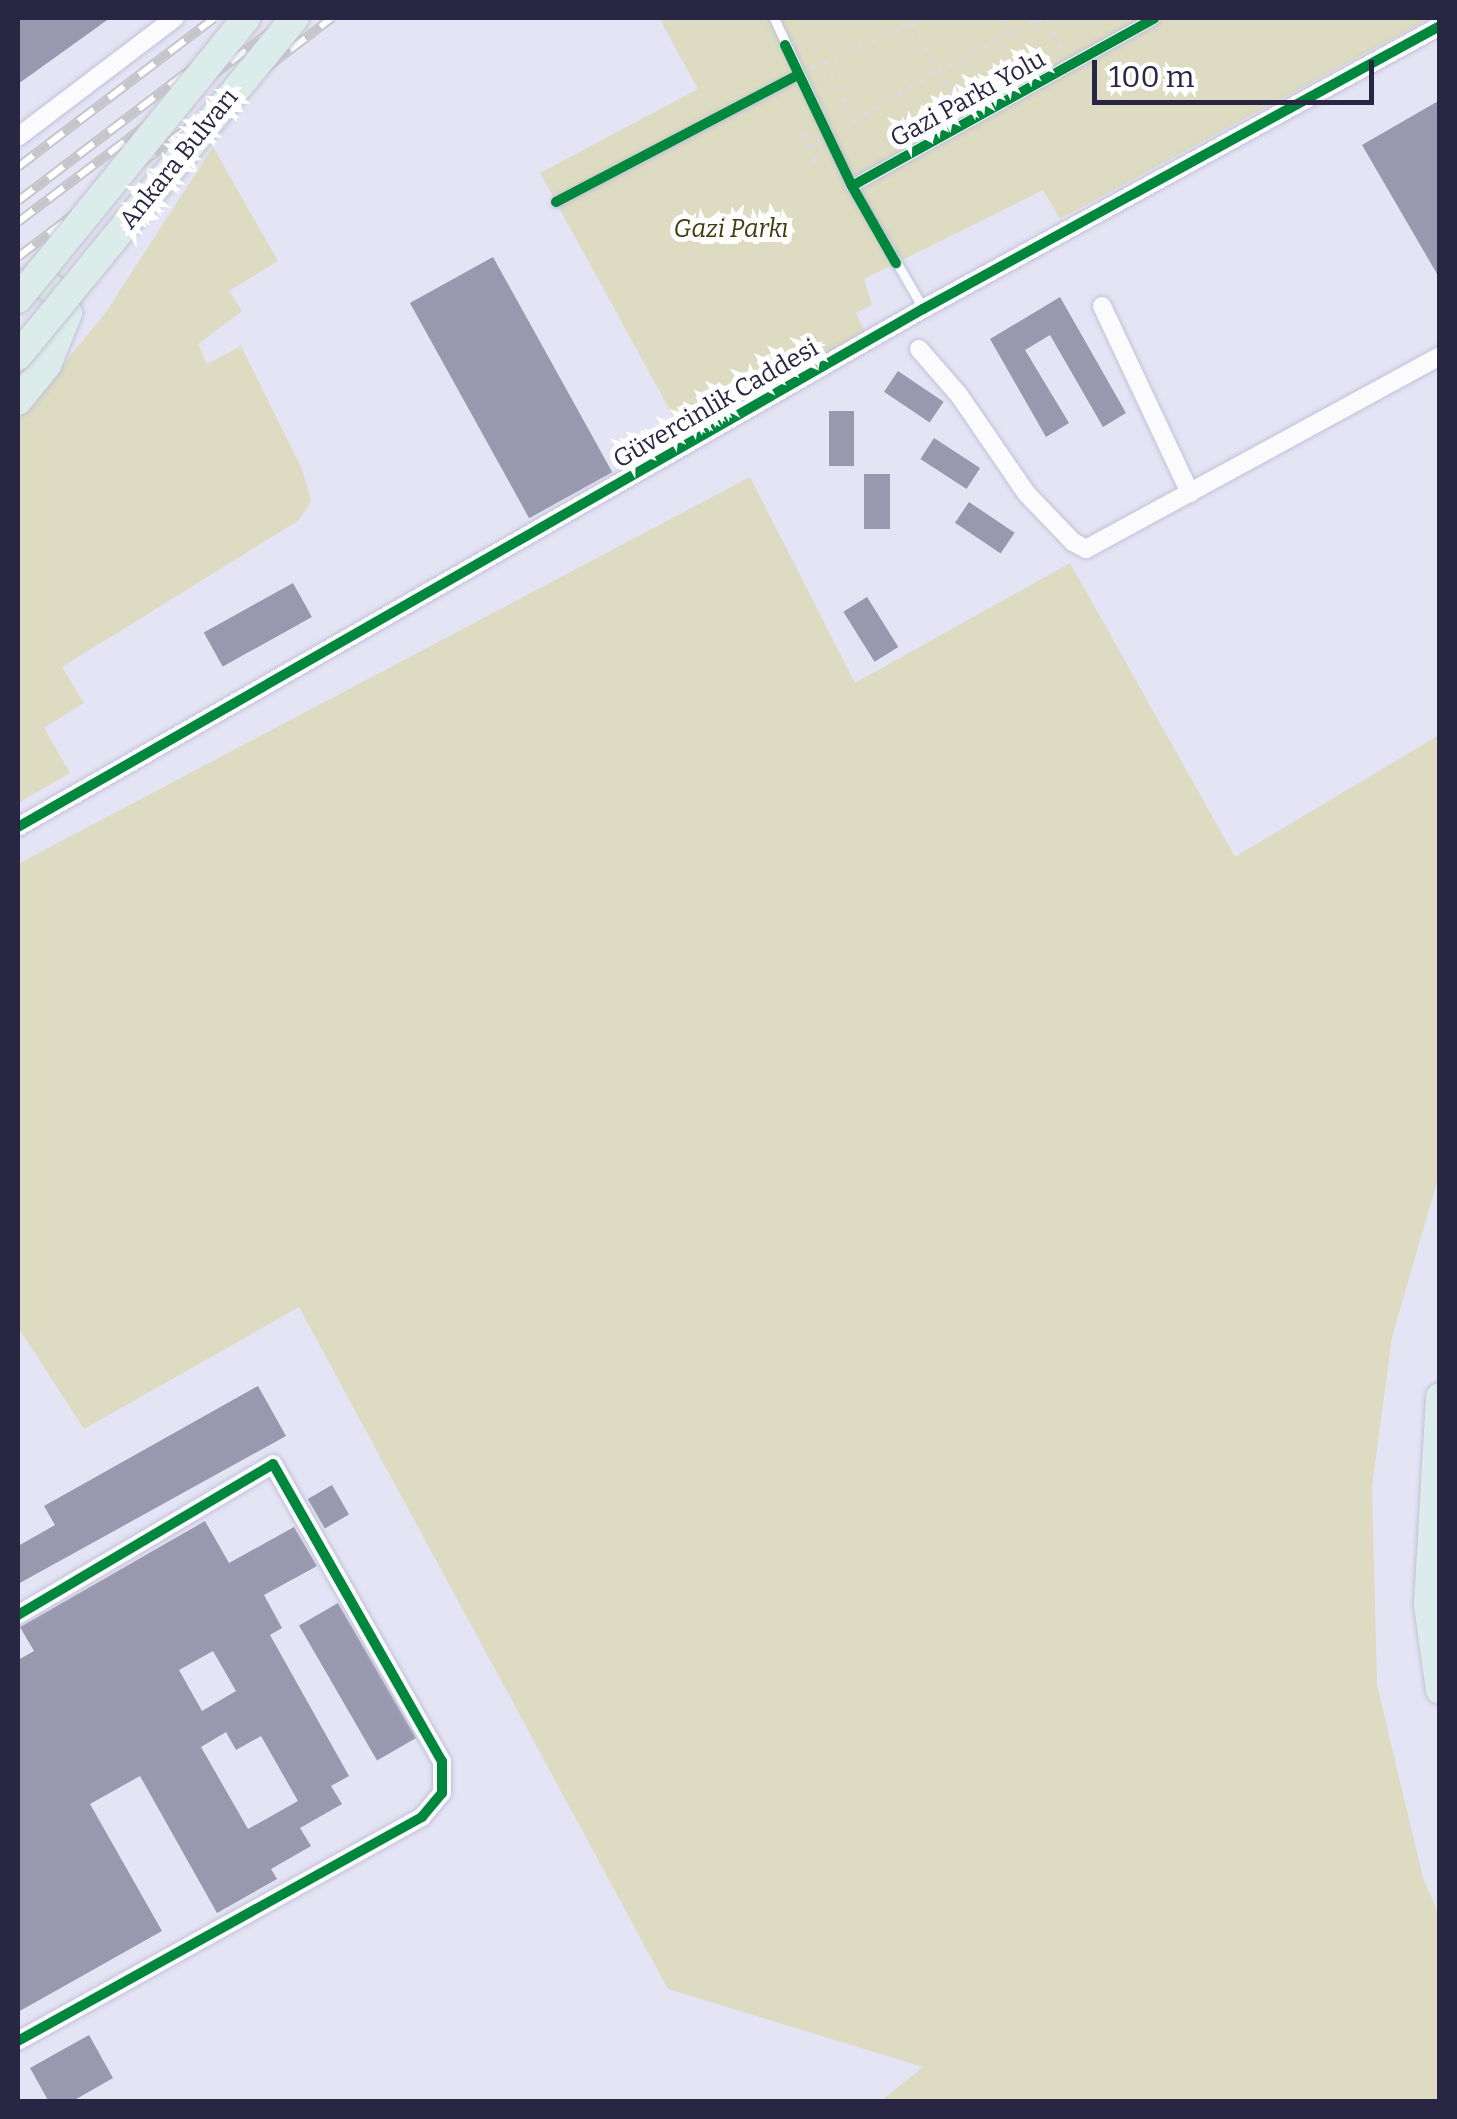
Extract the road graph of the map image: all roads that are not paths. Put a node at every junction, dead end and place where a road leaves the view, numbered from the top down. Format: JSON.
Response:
{"nodes":[{"id":1,"x":175,"y":18,"type":"edge"},
{"id":2,"x":246,"y":18,"type":"edge"},
{"id":3,"x":295,"y":18,"type":"edge"},
{"id":4,"x":774,"y":18,"type":"edge"},
{"id":5,"x":1155,"y":18,"type":"edge"},
{"id":6,"x":1440,"y":26,"type":"edge"},
{"id":7,"x":798,"y":75,"type":"junction"},
{"id":8,"x":18,"y":138,"type":"edge"},
{"id":9,"x":852,"y":186,"type":"junction"},
{"id":10,"x":556,"y":202,"type":"dead end"},
{"id":11,"x":18,"y":284,"type":"edge"},
{"id":12,"x":18,"y":299,"type":"edge"},
{"id":13,"x":1102,"y":306,"type":"dead end"},
{"id":14,"x":923,"y":309,"type":"junction"},
{"id":15,"x":919,"y":350,"type":"dead end"},
{"id":16,"x":18,"y":356,"type":"edge"},
{"id":17,"x":1440,"y":356,"type":"edge"},
{"id":18,"x":18,"y":402,"type":"edge"},
{"id":19,"x":1190,"y":493,"type":"junction"},
{"id":20,"x":18,"y":828,"type":"edge"},
{"id":21,"x":1440,"y":1397,"type":"edge"},
{"id":22,"x":18,"y":1615,"type":"edge"},
{"id":23,"x":1440,"y":1690,"type":"edge"},
{"id":24,"x":18,"y":2041,"type":"edge"}],
"edges":[{"from":1,"to":8,"type":"street"},
{"from":2,"to":12,"type":"main road","name":"Ankara Bulvarı","bridge":true},
{"from":3,"to":16,"type":"main road","name":"Ankara Bulvarı","bridge":true},
{"from":4,"to":7,"type":"lane"},
{"from":5,"to":9,"type":"street","name":"Gazi Parkı Yolu"},
{"from":6,"to":14,"type":"street","name":"Güvercinlik Caddesi"},
{"from":7,"to":9,"type":"lane"},
{"from":7,"to":10,"type":"lane"},
{"from":9,"to":14,"type":"lane"},
{"from":11,"to":18,"type":"main road"},
{"from":13,"to":19,"type":"street"},
{"from":14,"to":20,"type":"street","name":"Güvercinlik Caddesi"},
{"from":15,"to":19,"type":"street"},
{"from":17,"to":19,"type":"street"},
{"from":21,"to":23,"type":"main road"},
{"from":22,"to":24,"type":"street"}]}
